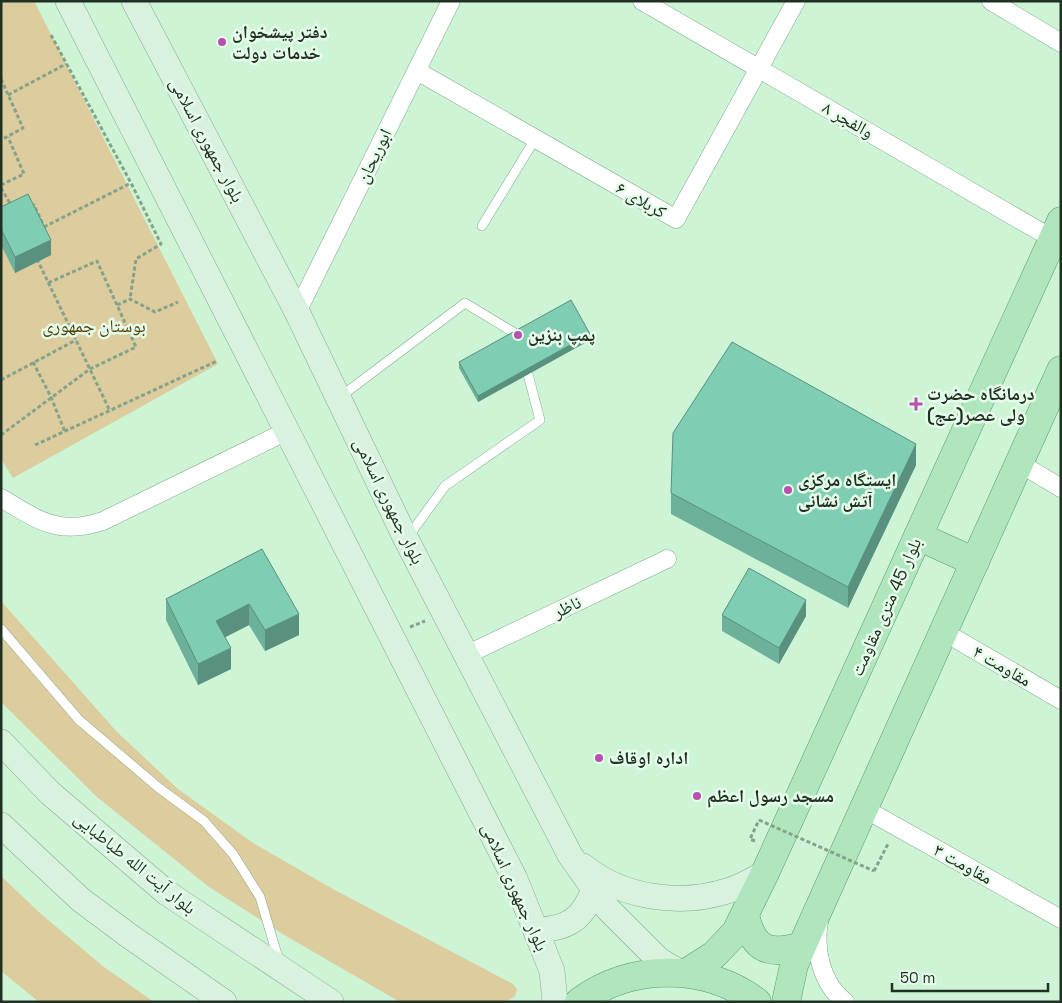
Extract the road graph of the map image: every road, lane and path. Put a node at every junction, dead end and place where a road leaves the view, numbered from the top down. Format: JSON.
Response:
{"nodes":[{"id":1,"x":68,"y":1,"type":"edge"},
{"id":2,"x":134,"y":1,"type":"edge"},
{"id":3,"x":451,"y":1,"type":"edge"},
{"id":4,"x":642,"y":1,"type":"edge"},
{"id":5,"x":796,"y":1,"type":"edge"},
{"id":6,"x":991,"y":1,"type":"edge"},
{"id":7,"x":51,"y":35,"type":"dead end"},
{"id":8,"x":1061,"y":43,"type":"edge"},
{"id":9,"x":66,"y":64,"type":"junction"},
{"id":10,"x":759,"y":68,"type":"junction"},
{"id":11,"x":417,"y":71,"type":"junction"},
{"id":12,"x":1,"y":79,"type":"edge"},
{"id":13,"x":8,"y":95,"type":"junction"},
{"id":14,"x":8,"y":137,"type":"junction"},
{"id":15,"x":535,"y":139,"type":"junction"},
{"id":16,"x":1,"y":140,"type":"edge"},
{"id":17,"x":155,"y":171,"type":"junction"},
{"id":18,"x":131,"y":183,"type":"junction"},
{"id":19,"x":1,"y":186,"type":"edge"},
{"id":20,"x":11,"y":206,"type":"edge"},
{"id":21,"x":28,"y":208,"type":"edge"},
{"id":22,"x":482,"y":226,"type":"dead end"},
{"id":23,"x":44,"y":227,"type":"junction"},
{"id":24,"x":1057,"y":230,"type":"edge"},
{"id":25,"x":48,"y":235,"type":"edge"},
{"id":26,"x":33,"y":252,"type":"edge"},
{"id":27,"x":48,"y":282,"type":"junction"},
{"id":28,"x":130,"y":298,"type":"junction"},
{"id":29,"x":178,"y":302,"type":"dead end"},
{"id":30,"x":117,"y":305,"type":"junction"},
{"id":31,"x":297,"y":312,"type":"junction"},
{"id":32,"x":76,"y":340,"type":"junction"},
{"id":33,"x":217,"y":361,"type":"dead end"},
{"id":34,"x":33,"y":362,"type":"junction"},
{"id":35,"x":90,"y":369,"type":"junction"},
{"id":36,"x":1061,"y":370,"type":"edge"},
{"id":37,"x":1,"y":380,"type":"edge"},
{"id":38,"x":51,"y":397,"type":"junction"},
{"id":39,"x":339,"y":398,"type":"junction"},
{"id":40,"x":110,"y":411,"type":"junction"},
{"id":41,"x":288,"y":431,"type":"junction"},
{"id":42,"x":65,"y":432,"type":"junction"},
{"id":43,"x":1,"y":435,"type":"edge"},
{"id":44,"x":35,"y":445,"type":"dead end"},
{"id":45,"x":1019,"y":464,"type":"junction"},
{"id":46,"x":1061,"y":488,"type":"edge"},
{"id":47,"x":1,"y":498,"type":"edge"},
{"id":48,"x":918,"y":536,"type":"junction"},
{"id":49,"x":406,"y":539,"type":"junction"},
{"id":50,"x":667,"y":559,"type":"dead end"},
{"id":51,"x":975,"y":562,"type":"junction"},
{"id":52,"x":444,"y":612,"type":"junction"},
{"id":53,"x":1,"y":629,"type":"edge"},
{"id":54,"x":944,"y":632,"type":"junction"},
{"id":55,"x":392,"y":636,"type":"junction"},
{"id":56,"x":466,"y":655,"type":"junction"},
{"id":57,"x":1061,"y":700,"type":"edge"},
{"id":58,"x":1,"y":742,"type":"edge"},
{"id":59,"x":865,"y":808,"type":"junction"},
{"id":60,"x":1,"y":825,"type":"edge"},
{"id":61,"x":750,"y":839,"type":"dead end"},
{"id":62,"x":884,"y":851,"type":"dead end"},
{"id":63,"x":570,"y":855,"type":"junction"},
{"id":64,"x":766,"y":874,"type":"junction"},
{"id":65,"x":594,"y":890,"type":"junction"},
{"id":66,"x":823,"y":902,"type":"junction"},
{"id":67,"x":745,"y":915,"type":"junction"},
{"id":68,"x":1061,"y":919,"type":"edge"},
{"id":69,"x":536,"y":930,"type":"junction"},
{"id":70,"x":802,"y":946,"type":"junction"},
{"id":71,"x":282,"y":971,"type":"junction"},
{"id":72,"x":684,"y":973,"type":"junction"},
{"id":73,"x":224,"y":1002,"type":"edge"},
{"id":74,"x":331,"y":1002,"type":"edge"},
{"id":75,"x":556,"y":1002,"type":"edge"},
{"id":76,"x":579,"y":1002,"type":"edge"},
{"id":77,"x":757,"y":1002,"type":"edge"},
{"id":78,"x":786,"y":1002,"type":"edge"},
{"id":79,"x":845,"y":1002,"type":"edge"}],
"edges":[{"from":1,"to":17,"type":"main road","name":"بلوار جمهوری اسلامی"},
{"from":2,"to":31,"type":"main road","name":"بلوار جمهوری اسلامی"},
{"from":3,"to":11,"type":"street","name":"ابوریحان"},
{"from":4,"to":10,"type":"street","name":"والفجر ۸"},
{"from":5,"to":10,"type":"street","name":"کربلای ۶"},
{"from":6,"to":8,"type":"street"},
{"from":7,"to":9,"type":"path"},
{"from":9,"to":13,"type":"path"},
{"from":9,"to":18,"type":"path"},
{"from":10,"to":15,"type":"street","name":"کربلای ۶"},
{"from":10,"to":24,"type":"street","name":"والفجر ۸"},
{"from":11,"to":15,"type":"street","name":"کربلای ۶"},
{"from":11,"to":31,"type":"street","name":"ابوریحان"},
{"from":12,"to":13,"type":"path"},
{"from":13,"to":14,"type":"path"},
{"from":14,"to":16,"type":"path"},
{"from":14,"to":19,"type":"path"},
{"from":15,"to":22,"type":"lane"},
{"from":17,"to":18,"type":"path"},
{"from":17,"to":41,"type":"main road","name":"بلوار جمهوری اسلامی"},
{"from":18,"to":23,"type":"path"},
{"from":18,"to":28,"type":"path"},
{"from":19,"to":20,"type":"path"},
{"from":21,"to":23,"type":"path"},
{"from":23,"to":25,"type":"path"},
{"from":24,"to":48,"type":"main road","name":"بلوار 45 متری مقاومت"},
{"from":26,"to":27,"type":"path"},
{"from":27,"to":30,"type":"path"},
{"from":27,"to":32,"type":"path"},
{"from":28,"to":29,"type":"path"},
{"from":28,"to":30,"type":"path"},
{"from":30,"to":35,"type":"path"},
{"from":31,"to":39,"type":"main road","name":"بلوار جمهوری اسلامی"},
{"from":32,"to":34,"type":"path"},
{"from":32,"to":35,"type":"path"},
{"from":33,"to":40,"type":"path"},
{"from":34,"to":37,"type":"path"},
{"from":34,"to":38,"type":"path"},
{"from":35,"to":38,"type":"path"},
{"from":35,"to":40,"type":"path"},
{"from":36,"to":45,"type":"main road"},
{"from":38,"to":42,"type":"path"},
{"from":38,"to":43,"type":"path"},
{"from":39,"to":49,"type":"main road","name":"بلوار جمهوری اسلامی"},
{"from":39,"to":49,"type":"lane"},
{"from":40,"to":42,"type":"path"},
{"from":41,"to":47,"type":"street"},
{"from":41,"to":55,"type":"main road","name":"بلوار جمهوری اسلامی"},
{"from":42,"to":44,"type":"path"},
{"from":45,"to":46,"type":"street"},
{"from":45,"to":51,"type":"main road"},
{"from":48,"to":51,"type":"main road"},
{"from":48,"to":64,"type":"main road","name":"بلوار 45 متری مقاومت"},
{"from":49,"to":52,"type":"main road","name":"بلوار جمهوری اسلامی"},
{"from":50,"to":56,"type":"street","name":"ناظر"},
{"from":51,"to":54,"type":"main road"},
{"from":52,"to":55,"type":"path"},
{"from":52,"to":56,"type":"main road","name":"بلوار جمهوری اسلامی"},
{"from":53,"to":71,"type":"lane"},
{"from":54,"to":57,"type":"street","name":"مقاومت ۴"},
{"from":54,"to":59,"type":"main road"},
{"from":55,"to":69,"type":"main road","name":"بلوار جمهوری اسلامی"},
{"from":56,"to":63,"type":"main road","name":"بلوار جمهوری اسلامی"},
{"from":58,"to":71,"type":"main road","name":"بلوار آیت الله طباطبایی"},
{"from":59,"to":66,"type":"main road"},
{"from":59,"to":68,"type":"street","name":"مقاومت ۳"},
{"from":60,"to":73,"type":"main road"},
{"from":61,"to":62,"type":"path","bridge":true},
{"from":63,"to":64,"type":"main road"},
{"from":63,"to":65,"type":"main road","name":"بلوار جمهوری اسلامی"},
{"from":64,"to":67,"type":"main road","name":"بلوار 45 متری مقاومت"},
{"from":65,"to":69,"type":"main road"},
{"from":65,"to":72,"type":"main road","name":"بلوار جمهوری اسلامی"},
{"from":66,"to":70,"type":"main road"},
{"from":66,"to":79,"type":"street"},
{"from":67,"to":70,"type":"main road"},
{"from":67,"to":72,"type":"main road","name":"بلوار 45 متری مقاومت"},
{"from":69,"to":75,"type":"main road","name":"بلوار جمهوری اسلامی"},
{"from":70,"to":78,"type":"main road"},
{"from":71,"to":74,"type":"main road","name":"بلوار آیت الله طباطبایی"},
{"from":72,"to":76,"type":"main road"},
{"from":72,"to":77,"type":"main road"}]}
